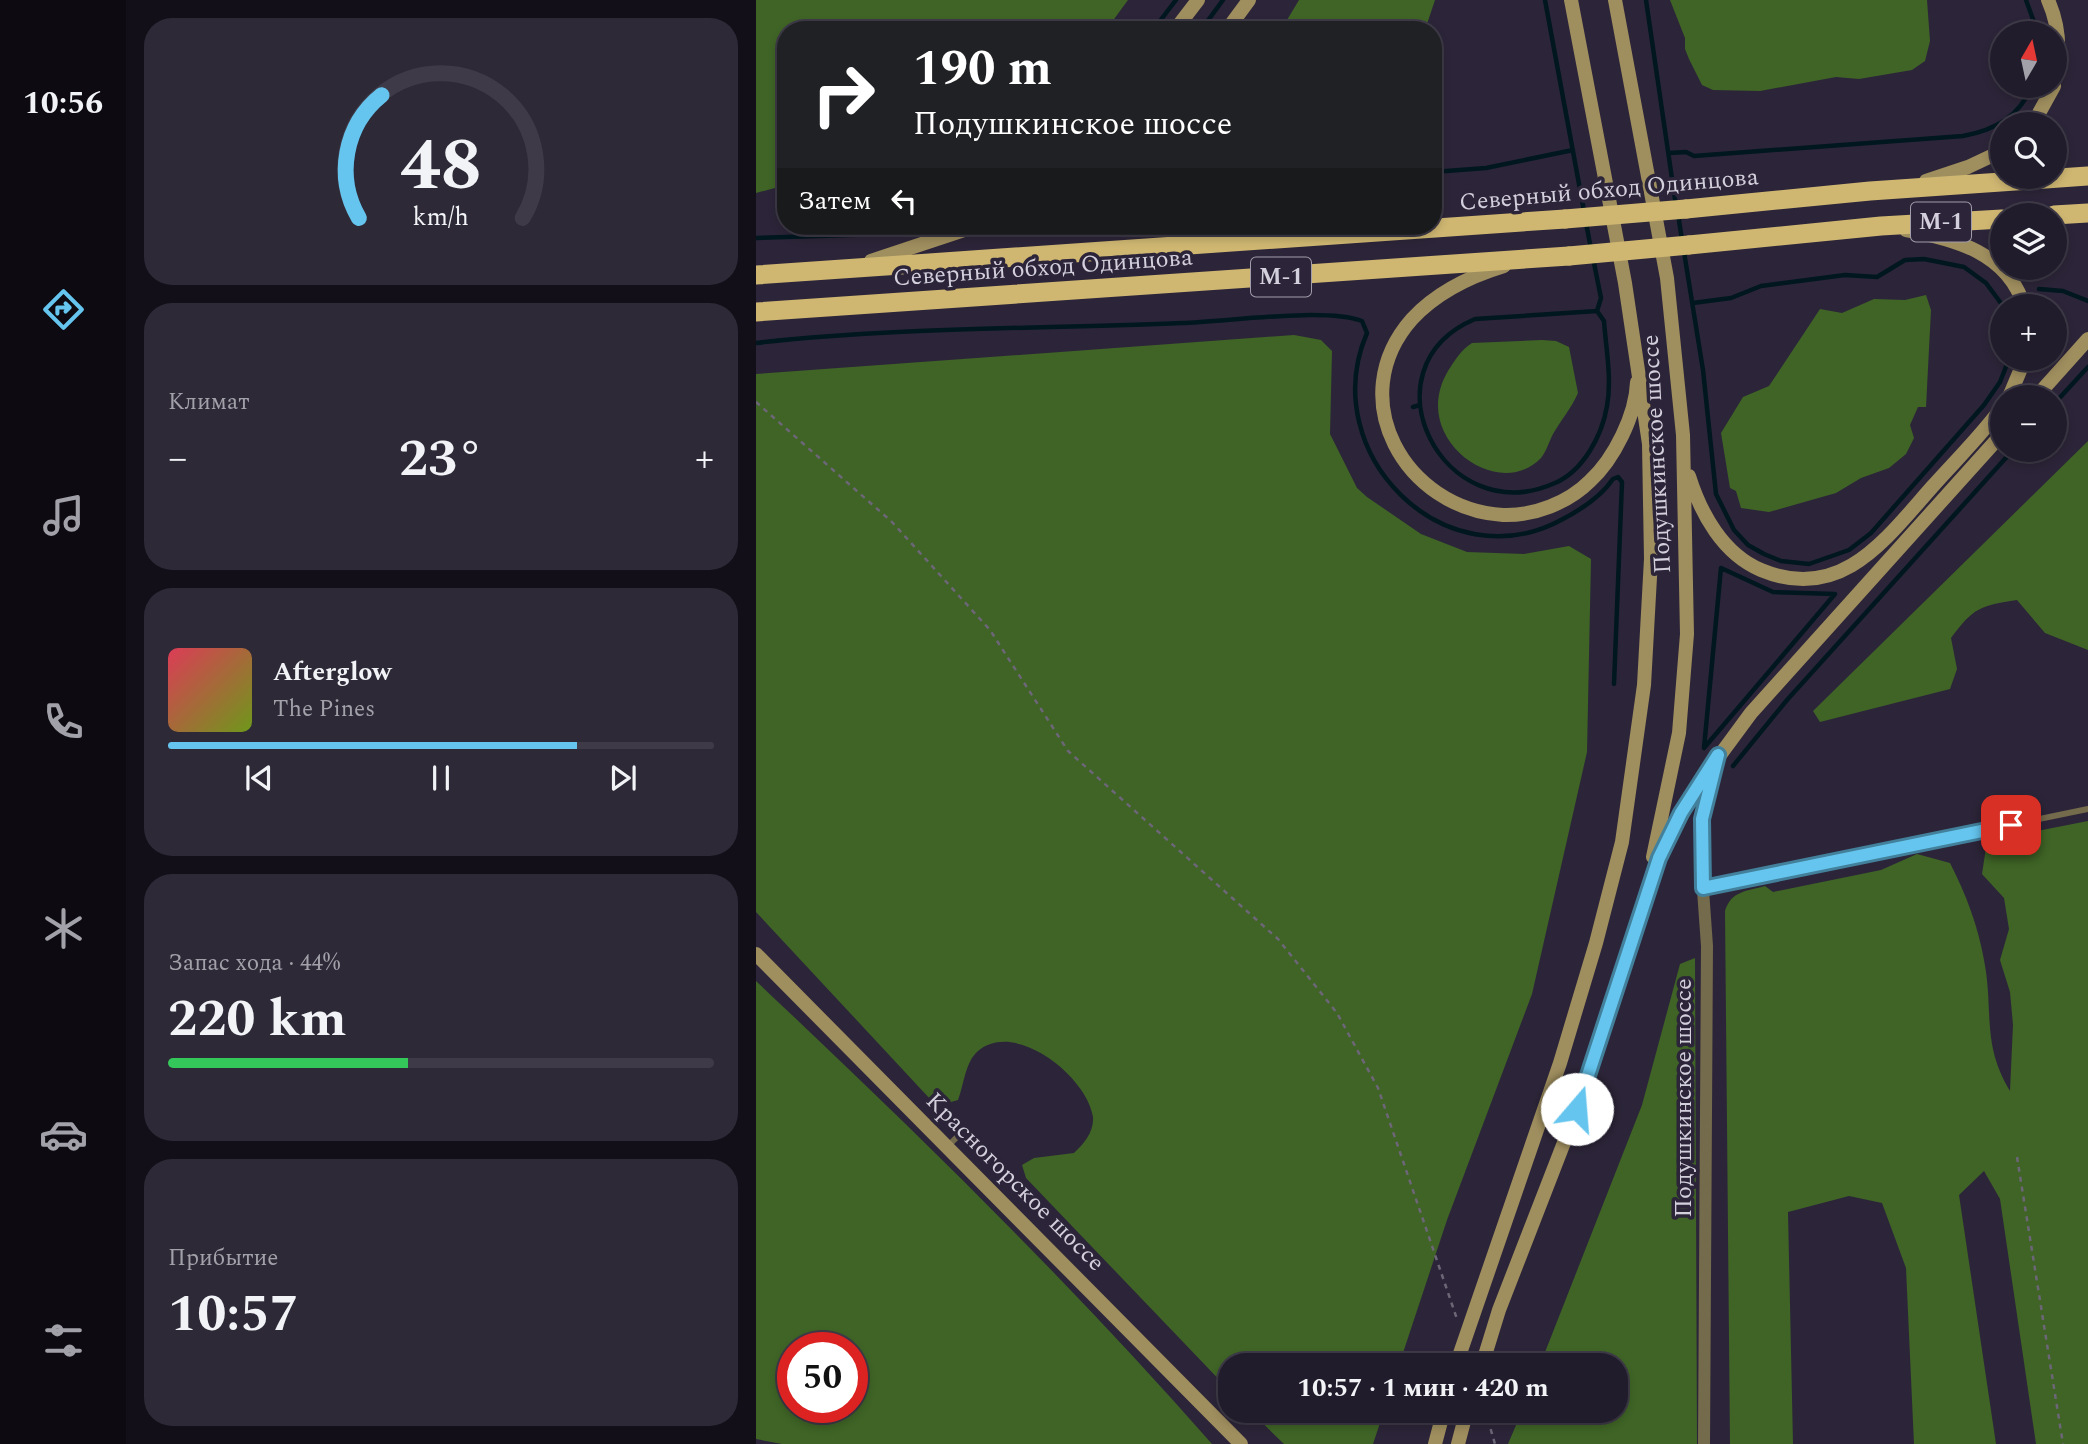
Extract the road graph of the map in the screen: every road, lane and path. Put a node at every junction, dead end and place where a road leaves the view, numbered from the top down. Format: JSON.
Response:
{"nodes":[{"id":1,"x":1198,"y":0,"type":"edge"},
{"id":2,"x":1249,"y":0,"type":"edge"},
{"id":3,"x":1571,"y":0,"type":"edge"},
{"id":4,"x":1615,"y":0,"type":"edge"},
{"id":5,"x":2048,"y":0,"type":"edge"},
{"id":6,"x":1182,"y":21,"type":"edge"},
{"id":7,"x":1234,"y":21,"type":"edge"},
{"id":8,"x":2056,"y":21,"type":"edge"},
{"id":9,"x":1990,"y":156,"type":"edge"},
{"id":10,"x":2088,"y":176,"type":"edge"},
{"id":11,"x":1870,"y":191,"type":"junction"},
{"id":12,"x":2088,"y":213,"type":"edge"},
{"id":13,"x":2067,"y":214,"type":"edge"},
{"id":14,"x":1990,"y":220,"type":"edge"},
{"id":15,"x":1881,"y":226,"type":"junction"},
{"id":16,"x":1442,"y":228,"type":"edge"},
{"id":17,"x":948,"y":235,"type":"edge"},
{"id":18,"x":1323,"y":235,"type":"edge"},
{"id":19,"x":1349,"y":235,"type":"edge"},
{"id":20,"x":1335,"y":236,"type":"junction"},
{"id":21,"x":1531,"y":260,"type":"junction"},
{"id":22,"x":850,"y":267,"type":"junction"},
{"id":23,"x":756,"y":275,"type":"edge"},
{"id":24,"x":2019,"y":294,"type":"edge"},
{"id":25,"x":756,"y":312,"type":"edge"},
{"id":26,"x":2088,"y":339,"type":"edge"},
{"id":27,"x":1637,"y":363,"type":"junction"},
{"id":28,"x":2047,"y":385,"type":"edge"},
{"id":29,"x":756,"y":402,"type":"edge"},
{"id":30,"x":1990,"y":420,"type":"edge"},
{"id":31,"x":1683,"y":435,"type":"junction"},
{"id":32,"x":1990,"y":447,"type":"edge"},
{"id":33,"x":1718,"y":755,"type":"junction"},
{"id":34,"x":2088,"y":809,"type":"edge"},
{"id":35,"x":1703,"y":888,"type":"junction"},
{"id":36,"x":1642,"y":906,"type":"junction"},
{"id":37,"x":756,"y":954,"type":"edge"},
{"id":38,"x":960,"y":1134,"type":"dead end"},
{"id":39,"x":948,"y":1146,"type":"junction"},
{"id":40,"x":2017,"y":1157,"type":"dead end"},
{"id":41,"x":1463,"y":1338,"type":"junction"},
{"id":42,"x":1459,"y":1353,"type":"edge"},
{"id":43,"x":1486,"y":1353,"type":"edge"},
{"id":44,"x":1441,"y":1423,"type":"edge"},
{"id":45,"x":1464,"y":1423,"type":"edge"},
{"id":46,"x":1489,"y":1423,"type":"edge"},
{"id":47,"x":1241,"y":1444,"type":"edge"},
{"id":48,"x":1435,"y":1444,"type":"edge"},
{"id":49,"x":1458,"y":1444,"type":"edge"},
{"id":50,"x":1495,"y":1444,"type":"edge"},
{"id":51,"x":1704,"y":1444,"type":"edge"},
{"id":52,"x":2063,"y":1444,"type":"edge"}],
"edges":[{"from":1,"to":6,"type":"main road"},
{"from":2,"to":7,"type":"main road"},
{"from":3,"to":27,"type":"main road"},
{"from":4,"to":31,"type":"main road","name":"Подушкинское шоссе"},
{"from":5,"to":8,"type":"main road"},
{"from":9,"to":11,"type":"main road"},
{"from":10,"to":11,"type":"highway","name":"Северный обход Одинцова","number":"М-1"},
{"from":11,"to":16,"type":"highway","name":"Северный обход Одинцова","number":"М-1","bridge":true},
{"from":12,"to":13,"type":"highway"},
{"from":14,"to":15,"type":"highway","name":"Северный обход Одинцова","number":"М-1"},
{"from":15,"to":21,"type":"highway","name":"Северный обход Одинцова","number":"М-1","bridge":true},
{"from":15,"to":24,"type":"main road"},
{"from":17,"to":22,"type":"main road"},
{"from":18,"to":20,"type":"main road"},
{"from":19,"to":20,"type":"highway","name":"Северный обход Одинцова","number":"М-1","bridge":true},
{"from":20,"to":22,"type":"highway","name":"Северный обход Одинцова","number":"М-1"},
{"from":21,"to":25,"type":"highway","name":"Северный обход Одинцова","number":"М-1"},
{"from":21,"to":27,"type":"main road"},
{"from":22,"to":23,"type":"highway","name":"Северный обход Одинцова","number":"М-1"},
{"from":26,"to":28,"type":"main road"},
{"from":27,"to":41,"type":"main road"},
{"from":29,"to":41,"type":"path"},
{"from":30,"to":31,"type":"main road"},
{"from":31,"to":36,"type":"main road","name":"Подушкинское шоссе"},
{"from":32,"to":33,"type":"main road"},
{"from":33,"to":35,"type":"street","name":"Подушкинское шоссе"},
{"from":33,"to":36,"type":"main road"},
{"from":34,"to":35,"type":"lane"},
{"from":35,"to":51,"type":"street","name":"Подушкинское шоссе"},
{"from":36,"to":43,"type":"main road"},
{"from":37,"to":39,"type":"main road","name":"Красногорское шоссе"},
{"from":38,"to":39,"type":"lane"},
{"from":39,"to":47,"type":"main road","name":"Красногорское шоссе"},
{"from":40,"to":52,"type":"path"},
{"from":41,"to":42,"type":"main road"},
{"from":44,"to":48,"type":"main road"},
{"from":45,"to":49,"type":"main road"},
{"from":46,"to":50,"type":"path"}]}
